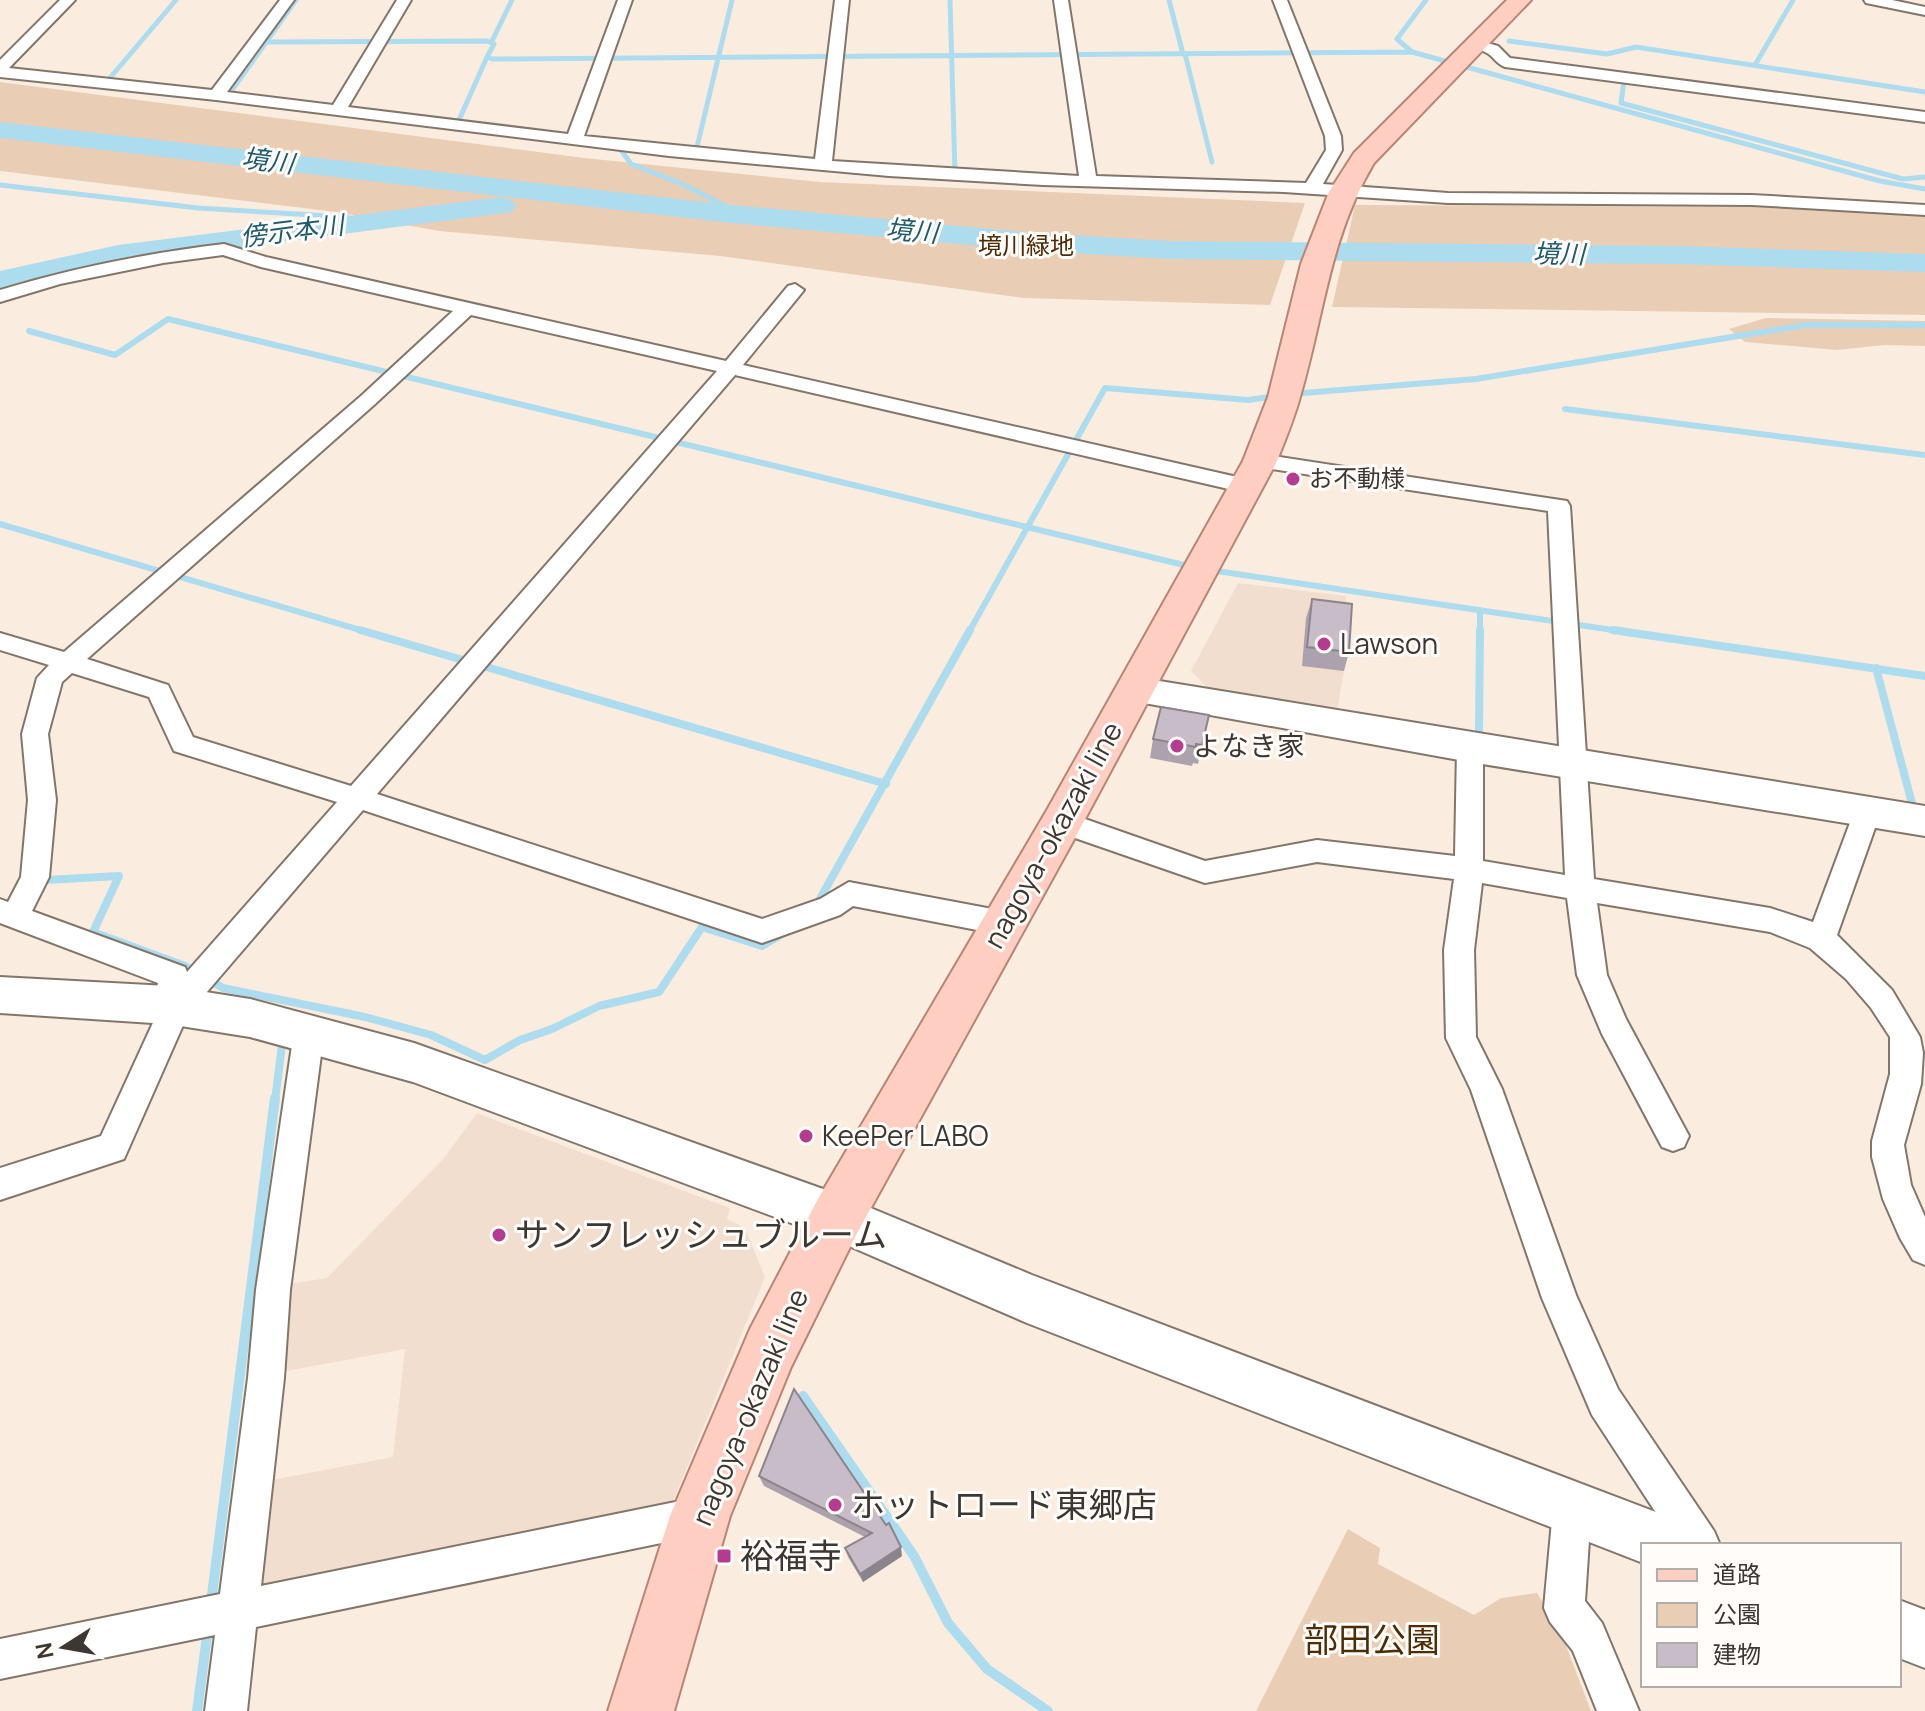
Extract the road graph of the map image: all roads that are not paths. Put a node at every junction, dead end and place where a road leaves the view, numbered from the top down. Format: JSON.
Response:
{"nodes":[{"id":1,"x":68,"y":0,"type":"edge"},
{"id":2,"x":287,"y":0,"type":"edge"},
{"id":3,"x":404,"y":0,"type":"edge"},
{"id":4,"x":625,"y":0,"type":"edge"},
{"id":5,"x":842,"y":0,"type":"edge"},
{"id":6,"x":1061,"y":0,"type":"edge"},
{"id":7,"x":1280,"y":0,"type":"edge"},
{"id":8,"x":1520,"y":0,"type":"edge"},
{"id":9,"x":1871,"y":0,"type":"edge"},
{"id":10,"x":1925,"y":11,"type":"edge"},
{"id":11,"x":1476,"y":44,"type":"junction"},
{"id":12,"x":0,"y":71,"type":"edge"},
{"id":13,"x":0,"y":84,"type":"edge"},
{"id":14,"x":216,"y":95,"type":"junction"},
{"id":15,"x":338,"y":110,"type":"junction"},
{"id":16,"x":1925,"y":117,"type":"edge"},
{"id":17,"x":575,"y":137,"type":"junction"},
{"id":18,"x":563,"y":153,"type":"dead end"},
{"id":19,"x":823,"y":165,"type":"junction"},
{"id":20,"x":1088,"y":180,"type":"junction"},
{"id":21,"x":1311,"y":190,"type":"junction"},
{"id":22,"x":1339,"y":199,"type":"junction"},
{"id":23,"x":1925,"y":210,"type":"edge"},
{"id":24,"x":795,"y":290,"type":"dead end"},
{"id":25,"x":0,"y":296,"type":"edge"},
{"id":26,"x":467,"y":308,"type":"junction"},
{"id":27,"x":732,"y":366,"type":"junction"},
{"id":28,"x":1253,"y":473,"type":"junction"},
{"id":29,"x":0,"y":641,"type":"edge"},
{"id":30,"x":68,"y":663,"type":"junction"},
{"id":31,"x":1135,"y":690,"type":"junction"},
{"id":32,"x":1470,"y":748,"type":"junction"},
{"id":33,"x":1575,"y":765,"type":"junction"},
{"id":34,"x":358,"y":798,"type":"junction"},
{"id":35,"x":1867,"y":811,"type":"junction"},
{"id":36,"x":1925,"y":821,"type":"edge"},
{"id":37,"x":1062,"y":822,"type":"junction"},
{"id":38,"x":1469,"y":870,"type":"junction"},
{"id":39,"x":1580,"y":887,"type":"junction"},
{"id":40,"x":8,"y":914,"type":"edge"},
{"id":41,"x":1003,"y":923,"type":"junction"},
{"id":42,"x":1821,"y":940,"type":"junction"},
{"id":43,"x":0,"y":995,"type":"edge"},
{"id":44,"x":172,"y":1005,"type":"junction"},
{"id":45,"x":309,"y":1032,"type":"junction"},
{"id":46,"x":1673,"y":1136,"type":"dead end"},
{"id":47,"x":0,"y":1184,"type":"edge"},
{"id":48,"x":837,"y":1217,"type":"junction"},
{"id":49,"x":1925,"y":1248,"type":"edge"},
{"id":50,"x":1572,"y":1510,"type":"junction"},
{"id":51,"x":700,"y":1516,"type":"junction"},
{"id":52,"x":1664,"y":1543,"type":"edge"},
{"id":53,"x":1699,"y":1543,"type":"edge"},
{"id":54,"x":239,"y":1611,"type":"junction"},
{"id":55,"x":1901,"y":1630,"type":"edge"},
{"id":56,"x":1925,"y":1639,"type":"edge"},
{"id":57,"x":0,"y":1659,"type":"edge"},
{"id":58,"x":226,"y":1711,"type":"edge"},
{"id":59,"x":641,"y":1711,"type":"edge"},
{"id":60,"x":1618,"y":1711,"type":"edge"}],
"edges":[{"from":1,"to":12,"type":"street"},
{"from":2,"to":14,"type":"street"},
{"from":3,"to":15,"type":"street"},
{"from":4,"to":17,"type":"street"},
{"from":5,"to":19,"type":"street"},
{"from":6,"to":20,"type":"street"},
{"from":7,"to":21,"type":"street"},
{"from":8,"to":11,"type":"main road","name":"nagoya-okazaki line"},
{"from":9,"to":10,"type":"street"},
{"from":11,"to":16,"type":"street"},
{"from":11,"to":22,"type":"main road","name":"nagoya-okazaki line"},
{"from":12,"to":14,"type":"street"},
{"from":13,"to":18,"type":"street"},
{"from":14,"to":15,"type":"street"},
{"from":15,"to":17,"type":"street"},
{"from":17,"to":19,"type":"street"},
{"from":19,"to":20,"type":"street"},
{"from":20,"to":21,"type":"street"},
{"from":21,"to":22,"type":"street"},
{"from":22,"to":23,"type":"street"},
{"from":22,"to":28,"type":"main road","name":"nagoya-okazaki line"},
{"from":24,"to":27,"type":"street"},
{"from":25,"to":26,"type":"street"},
{"from":26,"to":27,"type":"street"},
{"from":26,"to":30,"type":"street"},
{"from":27,"to":28,"type":"street"},
{"from":27,"to":34,"type":"street"},
{"from":28,"to":31,"type":"main road","name":"nagoya-okazaki line"},
{"from":28,"to":33,"type":"street"},
{"from":29,"to":30,"type":"street"},
{"from":30,"to":34,"type":"street"},
{"from":30,"to":40,"type":"street"},
{"from":31,"to":32,"type":"street"},
{"from":31,"to":37,"type":"main road","name":"nagoya-okazaki line"},
{"from":32,"to":33,"type":"street"},
{"from":32,"to":38,"type":"street"},
{"from":33,"to":35,"type":"street"},
{"from":33,"to":39,"type":"street"},
{"from":34,"to":41,"type":"street"},
{"from":34,"to":44,"type":"street"},
{"from":35,"to":36,"type":"street"},
{"from":35,"to":42,"type":"street"},
{"from":37,"to":38,"type":"street"},
{"from":37,"to":41,"type":"main road","name":"nagoya-okazaki line"},
{"from":38,"to":39,"type":"street"},
{"from":38,"to":53,"type":"street"},
{"from":39,"to":42,"type":"street"},
{"from":39,"to":46,"type":"street"},
{"from":40,"to":44,"type":"street"},
{"from":41,"to":48,"type":"main road","name":"nagoya-okazaki line"},
{"from":42,"to":49,"type":"street"},
{"from":43,"to":44,"type":"street"},
{"from":44,"to":45,"type":"street"},
{"from":44,"to":47,"type":"street"},
{"from":45,"to":48,"type":"street"},
{"from":45,"to":54,"type":"street"},
{"from":48,"to":50,"type":"street"},
{"from":48,"to":51,"type":"main road","name":"nagoya-okazaki line"},
{"from":50,"to":52,"type":"street"},
{"from":50,"to":60,"type":"street"},
{"from":51,"to":54,"type":"street"},
{"from":51,"to":59,"type":"main road","name":"nagoya-okazaki line"},
{"from":54,"to":57,"type":"street"},
{"from":54,"to":58,"type":"street"},
{"from":55,"to":56,"type":"street"}]}
